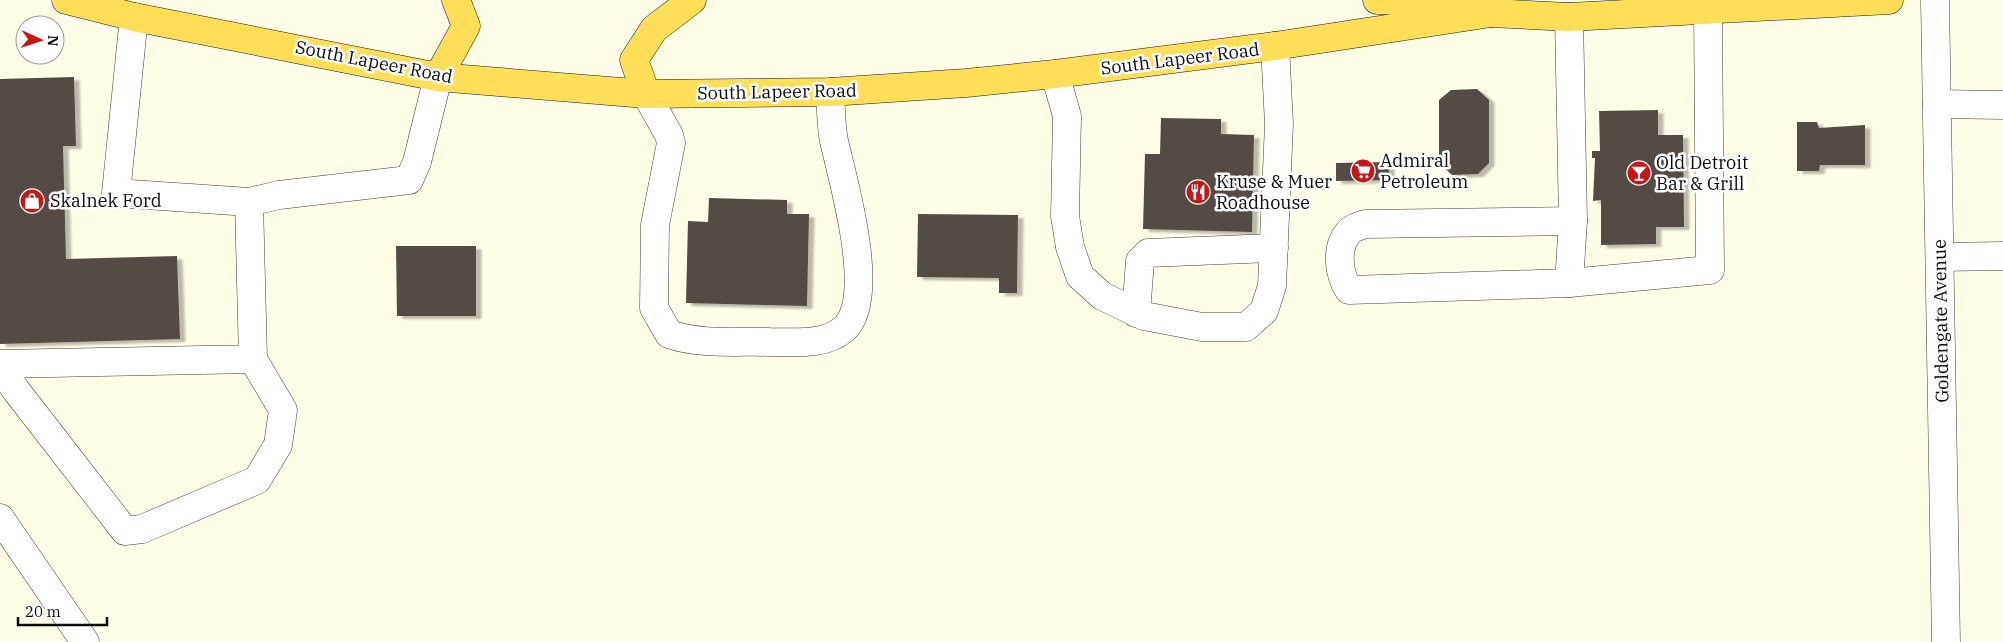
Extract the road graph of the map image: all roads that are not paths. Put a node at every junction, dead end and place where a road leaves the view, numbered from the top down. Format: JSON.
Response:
{"nodes":[{"id":1,"x":66,"y":0,"type":"edge"},
{"id":2,"x":456,"y":0,"type":"edge"},
{"id":3,"x":692,"y":0,"type":"edge"},
{"id":4,"x":1377,"y":0,"type":"edge"},
{"id":5,"x":1408,"y":0,"type":"edge"},
{"id":6,"x":1873,"y":0,"type":"edge"},
{"id":7,"x":1935,"y":0,"type":"edge"},
{"id":8,"x":1760,"y":4,"type":"edge"},
{"id":9,"x":1652,"y":6,"type":"edge"},
{"id":10,"x":1708,"y":10,"type":"junction"},
{"id":11,"x":1491,"y":13,"type":"junction"},
{"id":12,"x":134,"y":17,"type":"junction"},
{"id":13,"x":1569,"y":18,"type":"junction"},
{"id":14,"x":1275,"y":46,"type":"junction"},
{"id":15,"x":1056,"y":74,"type":"junction"},
{"id":16,"x":438,"y":77,"type":"junction"},
{"id":17,"x":830,"y":92,"type":"junction"},
{"id":18,"x":646,"y":94,"type":"junction"},
{"id":19,"x":1937,"y":104,"type":"junction"},
{"id":20,"x":2003,"y":105,"type":"edge"},
{"id":21,"x":249,"y":202,"type":"junction"},
{"id":22,"x":1573,"y":221,"type":"junction"},
{"id":23,"x":1274,"y":248,"type":"junction"},
{"id":24,"x":2003,"y":256,"type":"edge"},
{"id":25,"x":1940,"y":257,"type":"junction"},
{"id":26,"x":1569,"y":283,"type":"junction"},
{"id":27,"x":1136,"y":313,"type":"junction"},
{"id":28,"x":253,"y":359,"type":"junction"},
{"id":29,"x":0,"y":365,"type":"edge"},
{"id":30,"x":0,"y":518,"type":"edge"},
{"id":31,"x":85,"y":642,"type":"edge"},
{"id":32,"x":1946,"y":642,"type":"edge"}],
"edges":[{"from":1,"to":12,"type":"main road","name":"South Lapeer Road"},
{"from":2,"to":16,"type":"main road"},
{"from":3,"to":18,"type":"main road"},
{"from":4,"to":5,"type":"main road","name":"South Lapeer Road"},
{"from":5,"to":11,"type":"main road","name":"South Lapeer Road"},
{"from":6,"to":8,"type":"main road","name":"South Lapeer Road"},
{"from":7,"to":19,"type":"street","name":"Goldengate Avenue"},
{"from":8,"to":10,"type":"main road","name":"South Lapeer Road"},
{"from":9,"to":10,"type":"main road","name":"South Lapeer Road"},
{"from":9,"to":13,"type":"main road","name":"South Lapeer Road"},
{"from":10,"to":26,"type":"street"},
{"from":11,"to":13,"type":"main road","name":"South Lapeer Road"},
{"from":11,"to":14,"type":"main road","name":"South Lapeer Road"},
{"from":12,"to":16,"type":"main road","name":"South Lapeer Road"},
{"from":12,"to":21,"type":"street"},
{"from":13,"to":22,"type":"street"},
{"from":14,"to":15,"type":"main road","name":"South Lapeer Road"},
{"from":14,"to":23,"type":"street"},
{"from":15,"to":17,"type":"main road","name":"South Lapeer Road"},
{"from":15,"to":27,"type":"street"},
{"from":16,"to":18,"type":"main road","name":"South Lapeer Road"},
{"from":16,"to":21,"type":"street"},
{"from":17,"to":18,"type":"main road","name":"South Lapeer Road"},
{"from":17,"to":18,"type":"street"},
{"from":19,"to":20,"type":"street"},
{"from":19,"to":25,"type":"street","name":"Goldengate Avenue"},
{"from":21,"to":28,"type":"street"},
{"from":22,"to":26,"type":"street"},
{"from":22,"to":26,"type":"street"},
{"from":23,"to":27,"type":"street"},
{"from":23,"to":27,"type":"street"},
{"from":24,"to":25,"type":"street"},
{"from":25,"to":32,"type":"street","name":"Goldengate Avenue"},
{"from":28,"to":29,"type":"street"},
{"from":28,"to":29,"type":"street"},
{"from":30,"to":31,"type":"street"}]}
